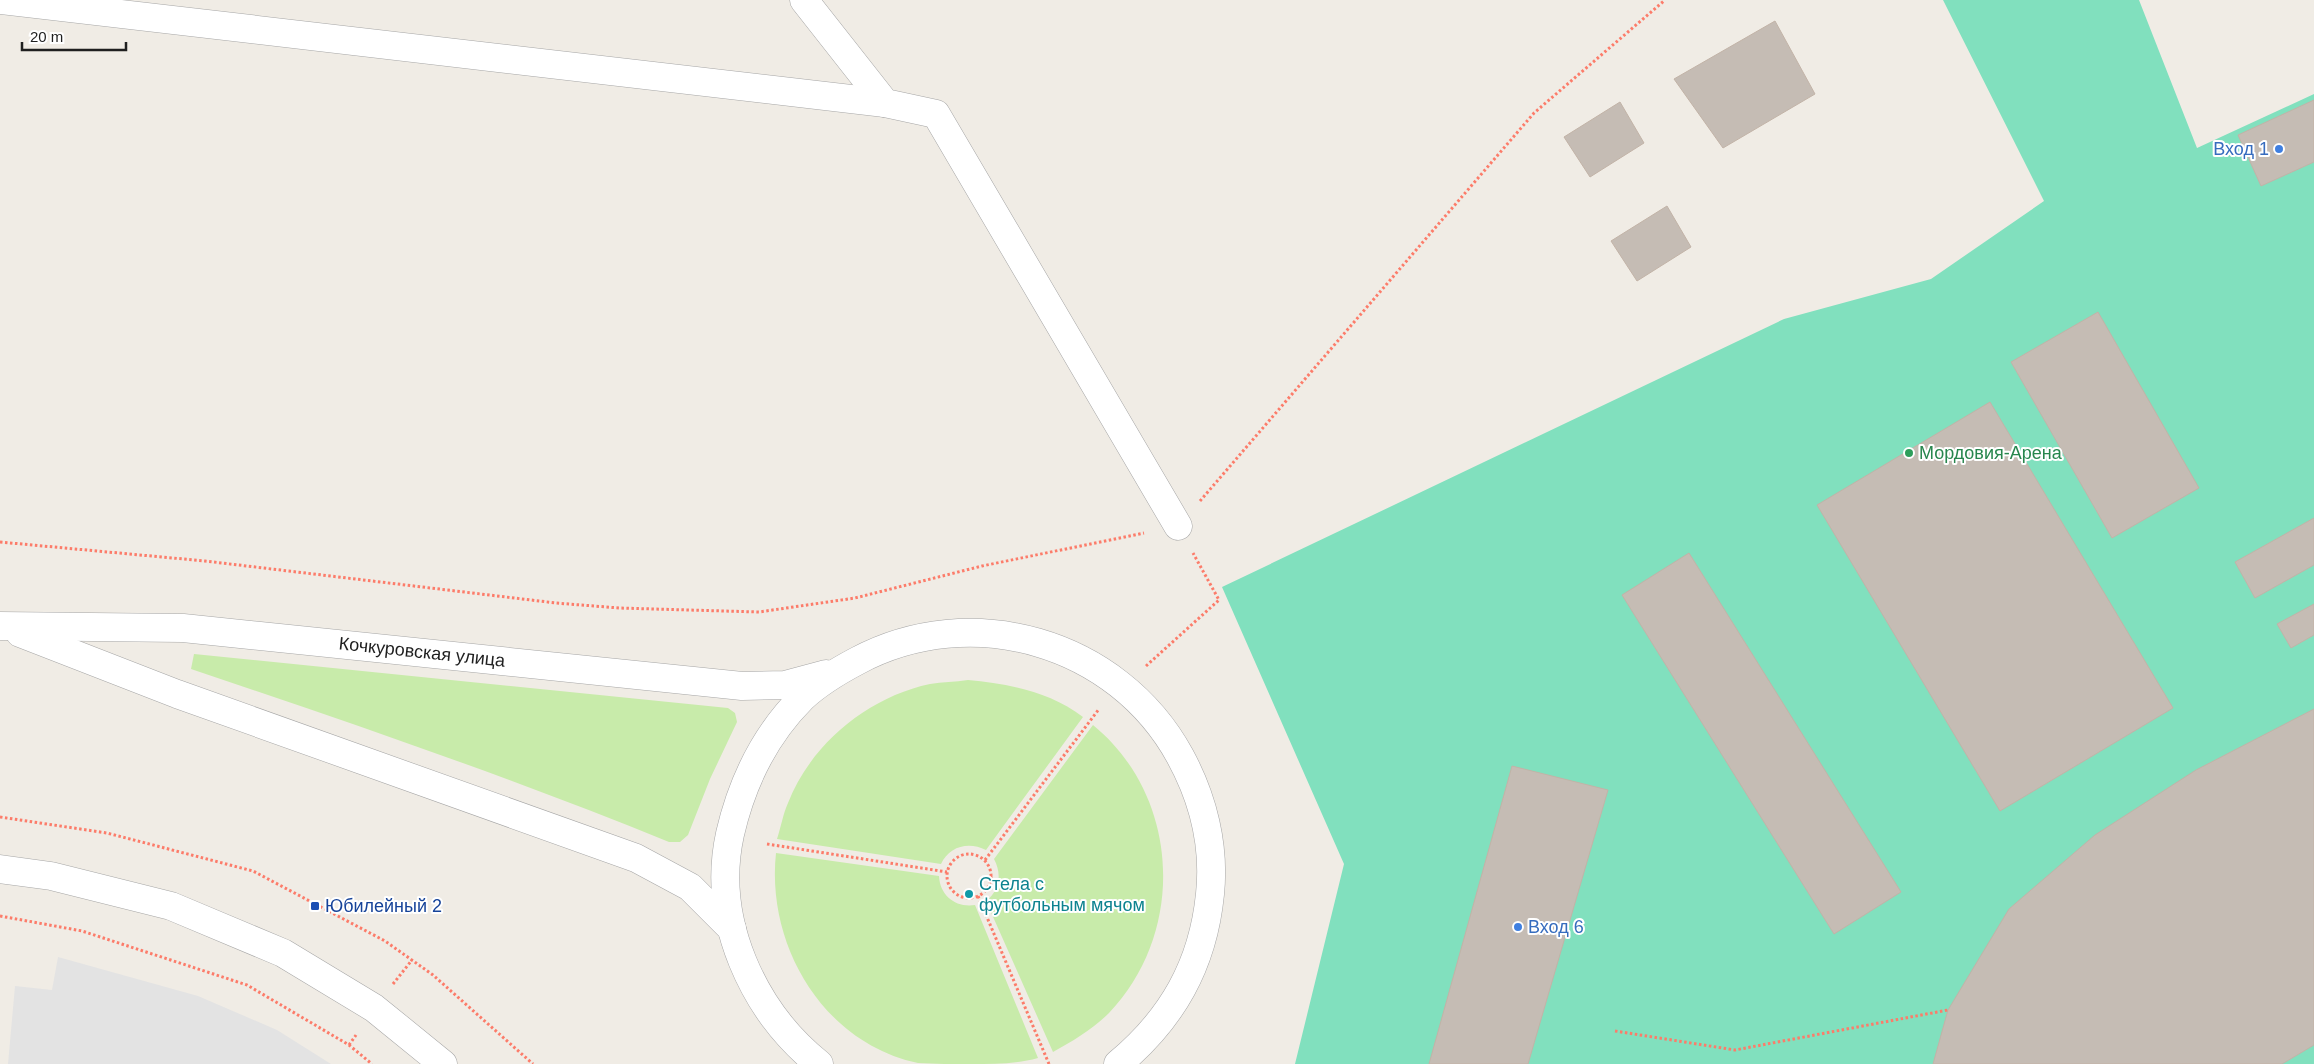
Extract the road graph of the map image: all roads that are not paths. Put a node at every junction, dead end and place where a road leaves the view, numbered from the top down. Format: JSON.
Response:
{"nodes":[{"id":1,"x":1,"y":0,"type":"edge"},
{"id":2,"x":804,"y":0,"type":"edge"},
{"id":3,"x":885,"y":103,"type":"junction"},
{"id":4,"x":1178,"y":526,"type":"road end"},
{"id":5,"x":2,"y":626,"type":"edge"},
{"id":6,"x":837,"y":671,"type":"junction"},
{"id":7,"x":0,"y":869,"type":"edge"},
{"id":8,"x":732,"y":929,"type":"junction"},
{"id":9,"x":442,"y":1064,"type":"edge"},
{"id":10,"x":819,"y":1064,"type":"edge"},
{"id":11,"x":1118,"y":1064,"type":"edge"}],
"edges":[{"from":1,"to":3,"type":"street"},
{"from":2,"to":3,"type":"street"},
{"from":3,"to":4,"type":"street"},
{"from":5,"to":6,"type":"street","name":"Кочкуровская улица"},
{"from":5,"to":8,"type":"street","name":"Кочкуровская улица"},
{"from":6,"to":8,"type":"street"},
{"from":6,"to":11,"type":"street"},
{"from":7,"to":9,"type":"street"},
{"from":8,"to":10,"type":"street"}]}
